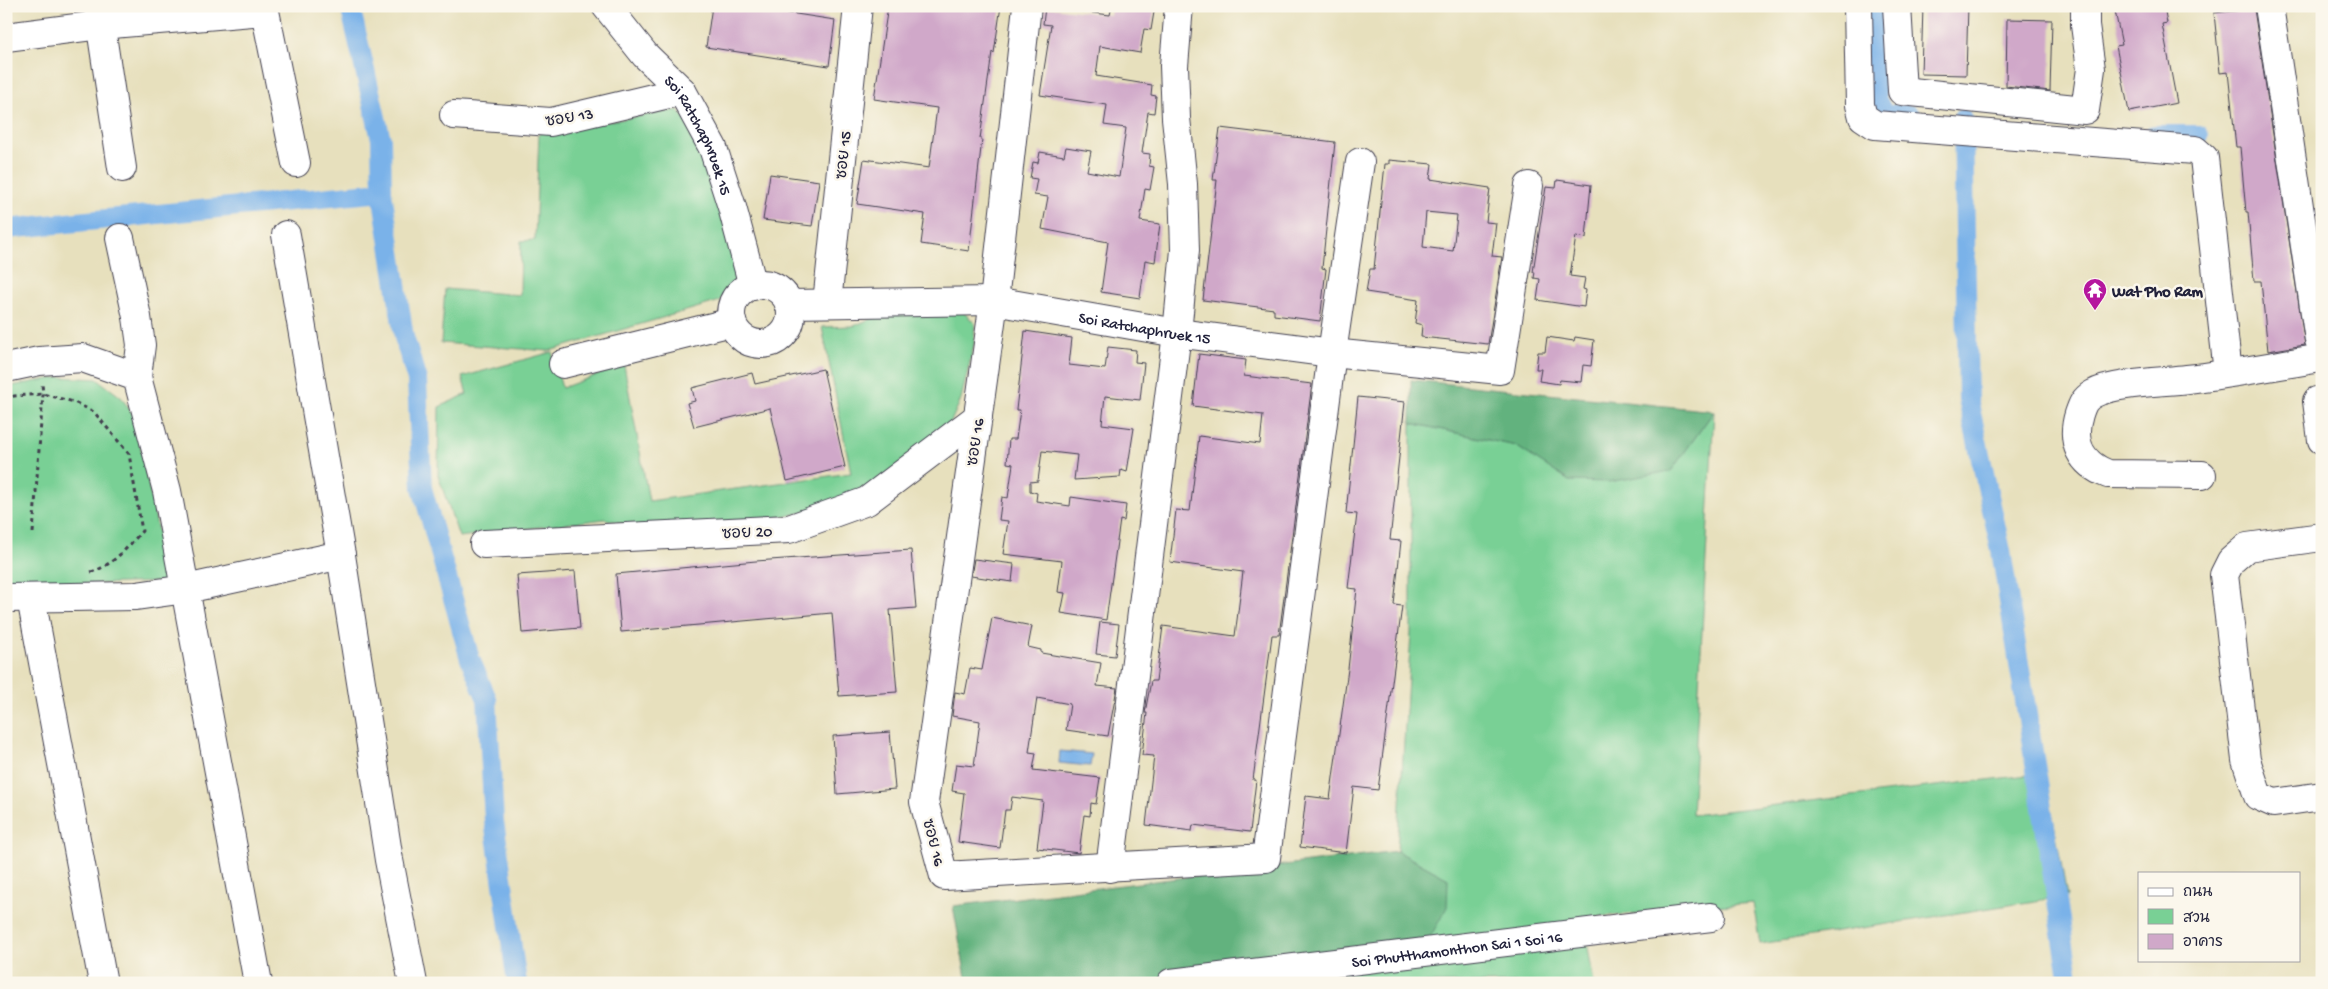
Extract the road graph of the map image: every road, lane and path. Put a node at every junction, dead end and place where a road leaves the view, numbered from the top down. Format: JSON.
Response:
{"nodes":[{"id":1,"x":606,"y":6,"type":"edge"},
{"id":2,"x":858,"y":6,"type":"edge"},
{"id":3,"x":1026,"y":6,"type":"edge"},
{"id":4,"x":1179,"y":6,"type":"edge"},
{"id":5,"x":1858,"y":6,"type":"edge"},
{"id":6,"x":1897,"y":6,"type":"edge"},
{"id":7,"x":2085,"y":6,"type":"edge"},
{"id":8,"x":2269,"y":6,"type":"edge"},
{"id":9,"x":265,"y":8,"type":"edge"},
{"id":10,"x":99,"y":16,"type":"edge"},
{"id":11,"x":6,"y":37,"type":"edge"},
{"id":12,"x":682,"y":91,"type":"junction"},
{"id":13,"x":454,"y":115,"type":"dead end"},
{"id":14,"x":1360,"y":162,"type":"dead end"},
{"id":15,"x":296,"y":163,"type":"dead end"},
{"id":16,"x":122,"y":168,"type":"dead end"},
{"id":17,"x":1529,"y":186,"type":"dead end"},
{"id":18,"x":286,"y":235,"type":"dead end"},
{"id":19,"x":120,"y":238,"type":"dead end"},
{"id":20,"x":752,"y":286,"type":"junction"},
{"id":21,"x":994,"y":301,"type":"junction"},
{"id":22,"x":789,"y":304,"type":"junction"},
{"id":23,"x":827,"y":304,"type":"junction"},
{"id":24,"x":732,"y":322,"type":"junction"},
{"id":25,"x":1177,"y":333,"type":"junction"},
{"id":26,"x":2320,"y":349,"type":"edge"},
{"id":27,"x":1332,"y":353,"type":"junction"},
{"id":28,"x":39,"y":361,"type":"junction"},
{"id":29,"x":563,"y":364,"type":"dead end"},
{"id":30,"x":6,"y":368,"type":"edge"},
{"id":31,"x":2228,"y":373,"type":"junction"},
{"id":32,"x":136,"y":377,"type":"junction"},
{"id":33,"x":43,"y":394,"type":"junction"},
{"id":34,"x":6,"y":401,"type":"edge"},
{"id":35,"x":2317,"y":401,"type":"dead end"},
{"id":36,"x":978,"y":417,"type":"junction"},
{"id":37,"x":2322,"y":440,"type":"edge"},
{"id":38,"x":2202,"y":475,"type":"dead end"},
{"id":39,"x":33,"y":533,"type":"dead end"},
{"id":40,"x":2322,"y":537,"type":"edge"},
{"id":41,"x":484,"y":544,"type":"dead end"},
{"id":42,"x":341,"y":555,"type":"junction"},
{"id":43,"x":90,"y":572,"type":"dead end"},
{"id":44,"x":186,"y":589,"type":"junction"},
{"id":45,"x":19,"y":598,"type":"edge"},
{"id":46,"x":2322,"y":796,"type":"edge"},
{"id":47,"x":1110,"y":868,"type":"junction"},
{"id":48,"x":1711,"y":917,"type":"dead end"},
{"id":49,"x":103,"y":983,"type":"edge"},
{"id":50,"x":258,"y":983,"type":"edge"},
{"id":51,"x":413,"y":983,"type":"edge"},
{"id":52,"x":1172,"y":983,"type":"edge"}],
"edges":[{"from":1,"to":12,"type":"street","name":"Soi Ratchaphruek 15"},
{"from":2,"to":23,"type":"street","name":"ซอย 15"},
{"from":3,"to":21,"type":"street","name":"ซอย 16"},
{"from":4,"to":25,"type":"street"},
{"from":5,"to":31,"type":"street"},
{"from":6,"to":7,"type":"street"},
{"from":8,"to":26,"type":"street"},
{"from":9,"to":10,"type":"street"},
{"from":9,"to":15,"type":"street"},
{"from":10,"to":11,"type":"street"},
{"from":10,"to":16,"type":"street"},
{"from":12,"to":13,"type":"street","name":"ซอย 13"},
{"from":12,"to":20,"type":"street","name":"Soi Ratchaphruek 15"},
{"from":14,"to":27,"type":"street"},
{"from":17,"to":27,"type":"street","name":"Soi Ratchaphruek 15"},
{"from":18,"to":42,"type":"street"},
{"from":19,"to":32,"type":"street"},
{"from":20,"to":22,"type":"street"},
{"from":20,"to":24,"type":"street"},
{"from":21,"to":23,"type":"street","name":"Soi Ratchaphruek 15"},
{"from":21,"to":25,"type":"street","name":"Soi Ratchaphruek 15"},
{"from":21,"to":36,"type":"street","name":"ซอย 16"},
{"from":22,"to":23,"type":"street","name":"Soi Ratchaphruek 15"},
{"from":22,"to":24,"type":"street"},
{"from":24,"to":29,"type":"street"},
{"from":25,"to":27,"type":"street","name":"Soi Ratchaphruek 15"},
{"from":25,"to":47,"type":"street"},
{"from":26,"to":31,"type":"street"},
{"from":27,"to":47,"type":"street"},
{"from":28,"to":30,"type":"street"},
{"from":28,"to":32,"type":"street"},
{"from":28,"to":33,"type":"path"},
{"from":31,"to":38,"type":"street"},
{"from":32,"to":44,"type":"street"},
{"from":33,"to":34,"type":"path"},
{"from":33,"to":39,"type":"path"},
{"from":33,"to":43,"type":"path"},
{"from":35,"to":37,"type":"street"},
{"from":36,"to":41,"type":"street","name":"ซอย 20"},
{"from":36,"to":47,"type":"street","name":"ซอย 16"},
{"from":40,"to":46,"type":"street"},
{"from":42,"to":44,"type":"street"},
{"from":42,"to":51,"type":"street"},
{"from":44,"to":45,"type":"street"},
{"from":44,"to":50,"type":"street"},
{"from":45,"to":49,"type":"street"},
{"from":48,"to":52,"type":"street","name":"Soi Phutthamonthon Sai 1 Soi 16"}]}
